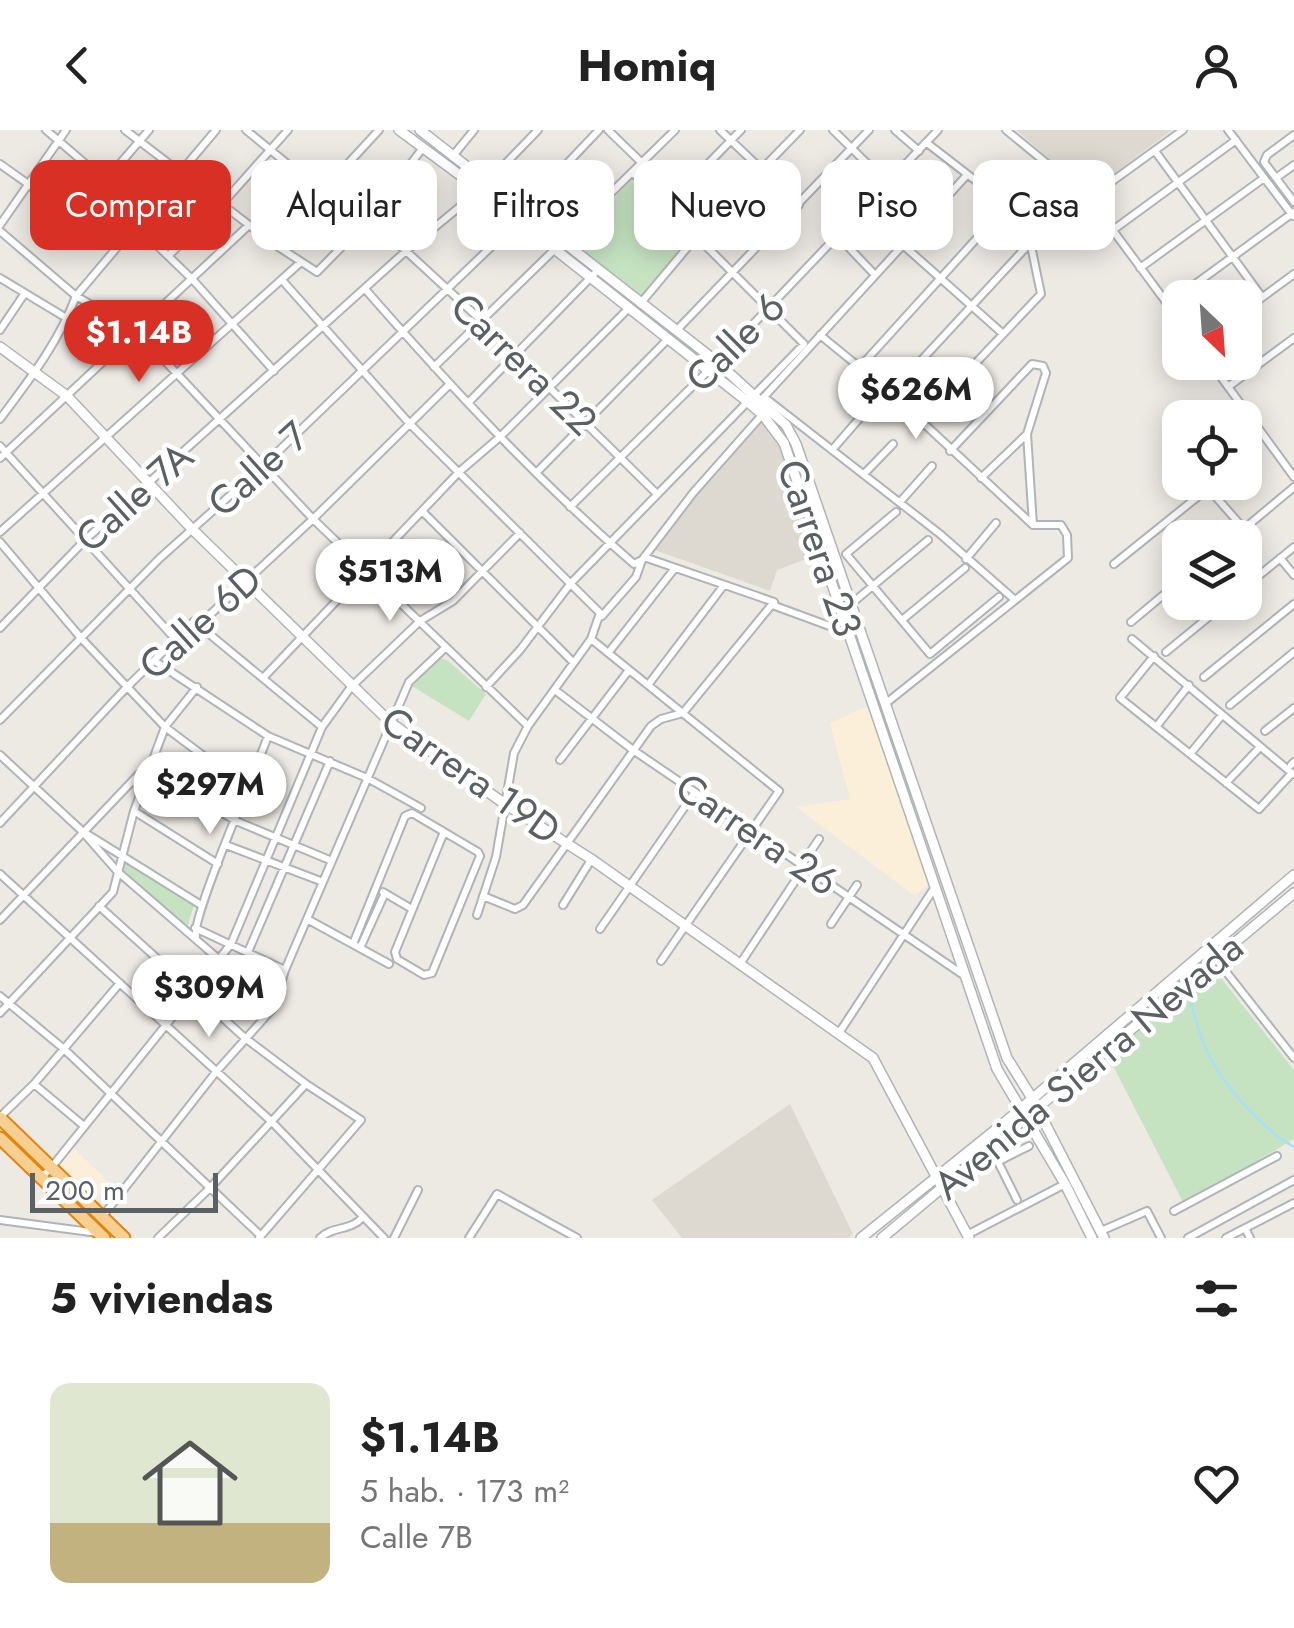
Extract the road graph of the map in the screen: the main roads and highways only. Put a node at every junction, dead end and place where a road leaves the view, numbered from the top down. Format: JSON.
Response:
{"nodes":[{"id":1,"x":399,"y":130,"type":"edge"},
{"id":2,"x":420,"y":130,"type":"edge"},
{"id":3,"x":448,"y":161,"type":"junction"},
{"id":4,"x":457,"y":168,"type":"edge"},
{"id":5,"x":554,"y":250,"type":"edge"},
{"id":6,"x":571,"y":250,"type":"edge"},
{"id":7,"x":594,"y":274,"type":"junction"},
{"id":8,"x":0,"y":348,"type":"edge"},
{"id":9,"x":756,"y":398,"type":"junction"},
{"id":10,"x":836,"y":578,"type":"junction"},
{"id":11,"x":1294,"y":875,"type":"edge"},
{"id":12,"x":1294,"y":893,"type":"edge"},
{"id":13,"x":997,"y":1069,"type":"junction"},
{"id":14,"x":1032,"y":1098,"type":"junction"},
{"id":15,"x":1021,"y":1108,"type":"junction"},
{"id":16,"x":1038,"y":1110,"type":"junction"},
{"id":17,"x":0,"y":1118,"type":"edge"},
{"id":18,"x":1027,"y":1119,"type":"junction"},
{"id":19,"x":1008,"y":1120,"type":"junction"},
{"id":20,"x":0,"y":1138,"type":"edge"},
{"id":21,"x":937,"y":1176,"type":"junction"},
{"id":22,"x":943,"y":1188,"type":"junction"},
{"id":23,"x":101,"y":1235,"type":"edge"},
{"id":24,"x":968,"y":1236,"type":"edge"},
{"id":25,"x":1096,"y":1236,"type":"edge"},
{"id":26,"x":124,"y":1238,"type":"edge"},
{"id":27,"x":861,"y":1238,"type":"edge"},
{"id":28,"x":882,"y":1238,"type":"edge"}],
"edges":[{"from":1,"to":3,"type":"main road","name":"Carrera 23"},
{"from":2,"to":3,"type":"main road","name":"Carrera 23"},
{"from":3,"to":4,"type":"main road","name":"Carrera 23"},
{"from":5,"to":7,"type":"main road","name":"Carrera 23"},
{"from":6,"to":7,"type":"main road","name":"Carrera 23"},
{"from":7,"to":9,"type":"main road","name":"Carrera 23"},
{"from":7,"to":9,"type":"main road","name":"Carrera 23"},
{"from":8,"to":21,"type":"main road","name":"Carrera 19D"},
{"from":9,"to":10,"type":"main road","name":"Carrera 23"},
{"from":9,"to":10,"type":"main road","name":"Carrera 23"},
{"from":10,"to":13,"type":"main road","name":"Carrera 23"},
{"from":10,"to":14,"type":"main road","name":"Carrera 23"},
{"from":11,"to":14,"type":"main road","name":"Avenida Sierra Nevada"},
{"from":12,"to":16,"type":"main road","name":"Avenida Sierra Nevada"},
{"from":13,"to":15,"type":"main road","name":"Carrera 23"},
{"from":13,"to":19,"type":"main road"},
{"from":14,"to":15,"type":"main road","name":"Avenida Sierra Nevada"},
{"from":14,"to":16,"type":"main road","name":"Carrera 23"},
{"from":15,"to":18,"type":"main road","name":"Carrera 23"},
{"from":15,"to":19,"type":"main road","name":"Avenida Sierra Nevada"},
{"from":16,"to":18,"type":"main road","name":"Avenida Sierra Nevada"},
{"from":16,"to":25,"type":"main road","name":"Carrera 23"},
{"from":17,"to":26,"type":"highway"},
{"from":18,"to":22,"type":"main road","name":"Avenida Sierra Nevada"},
{"from":18,"to":25,"type":"main road","name":"Carrera 23"},
{"from":19,"to":21,"type":"main road","name":"Avenida Sierra Nevada"},
{"from":20,"to":23,"type":"highway"},
{"from":21,"to":22,"type":"main road","name":"Carrera 19D"},
{"from":21,"to":27,"type":"main road","name":"Avenida Sierra Nevada"},
{"from":22,"to":24,"type":"main road"},
{"from":22,"to":28,"type":"main road","name":"Avenida Sierra Nevada"}]}
